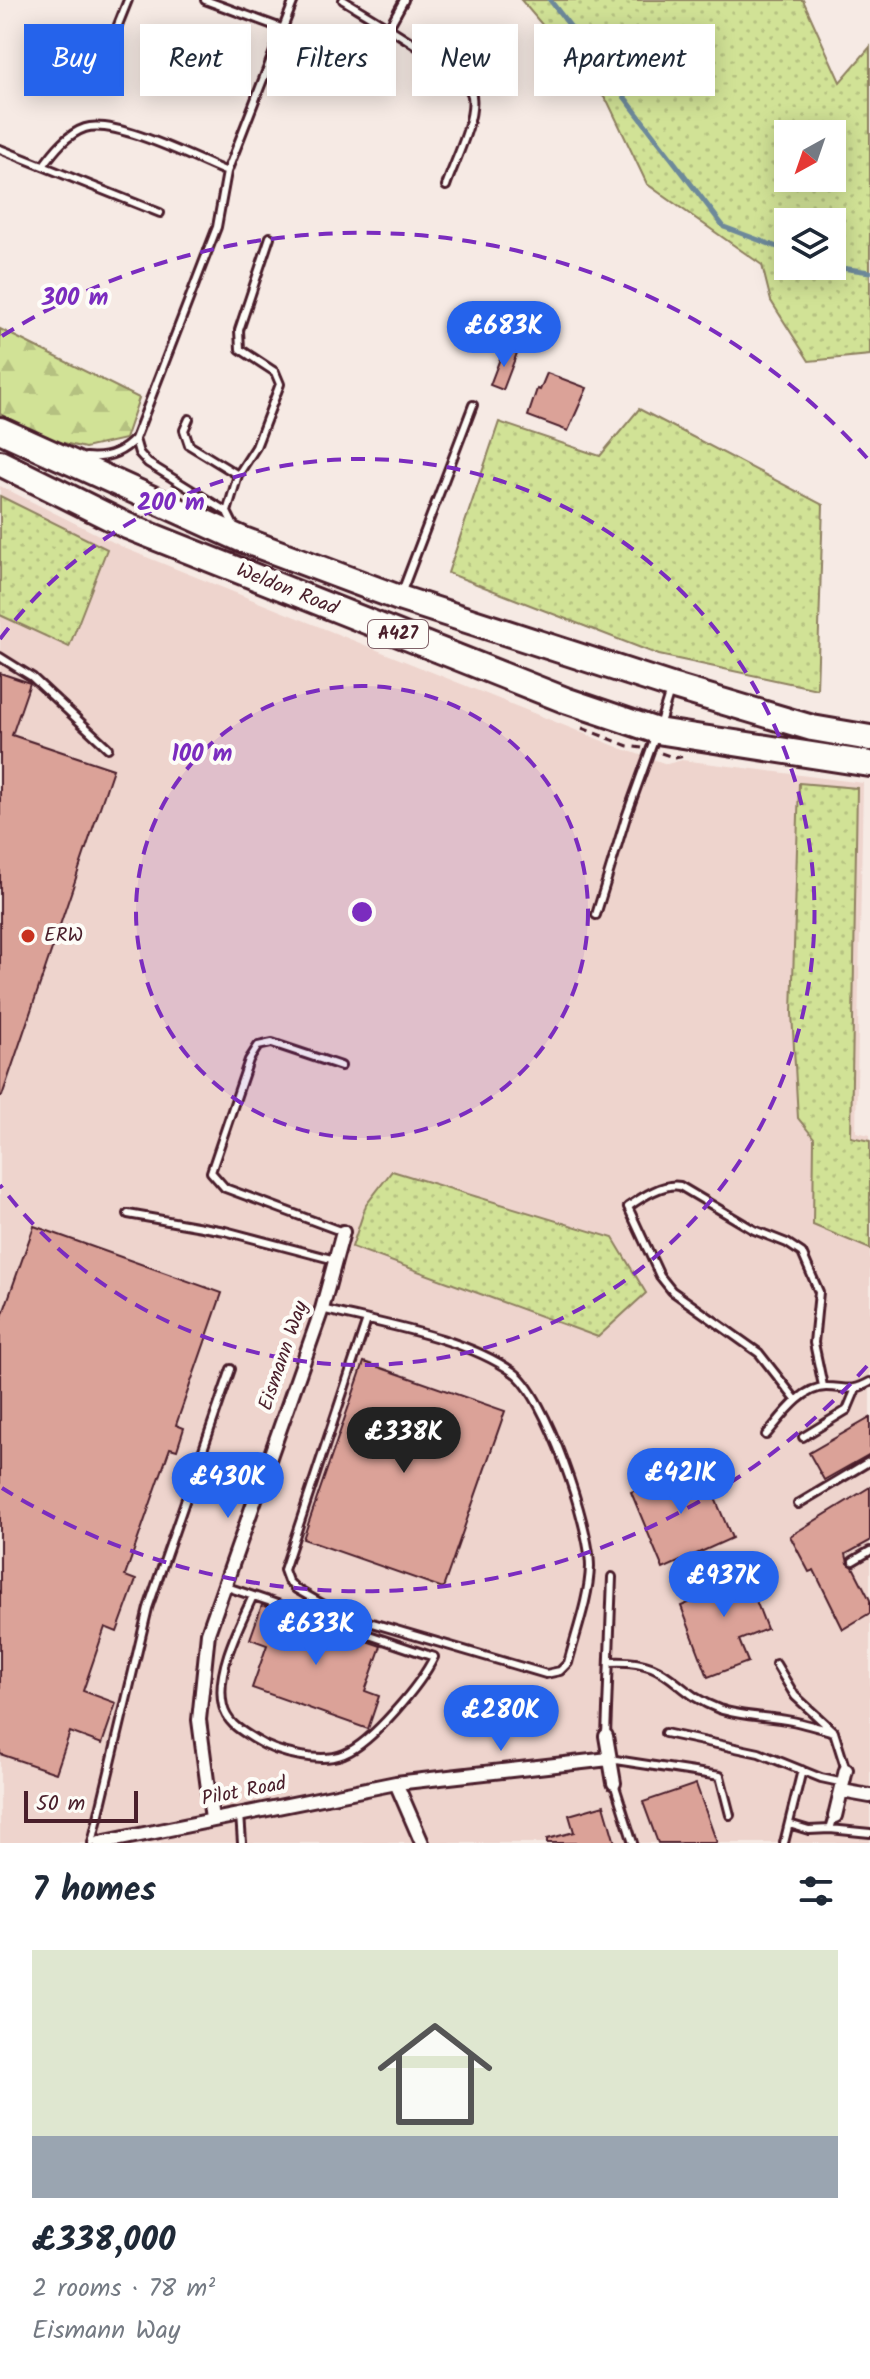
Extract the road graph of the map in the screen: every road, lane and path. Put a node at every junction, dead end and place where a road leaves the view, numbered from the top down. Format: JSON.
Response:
{"nodes":[{"id":1,"x":128,"y":0,"type":"edge"},
{"id":2,"x":205,"y":0,"type":"edge"},
{"id":3,"x":294,"y":0,"type":"edge"},
{"id":4,"x":343,"y":0,"type":"edge"},
{"id":5,"x":404,"y":0,"type":"edge"},
{"id":6,"x":118,"y":24,"type":"edge"},
{"id":7,"x":270,"y":24,"type":"edge"},
{"id":8,"x":286,"y":24,"type":"edge"},
{"id":9,"x":380,"y":24,"type":"edge"},
{"id":10,"x":391,"y":24,"type":"edge"},
{"id":11,"x":396,"y":34,"type":"edge"},
{"id":12,"x":267,"y":72,"type":"edge"},
{"id":13,"x":0,"y":149,"type":"edge"},
{"id":14,"x":43,"y":166,"type":"junction"},
{"id":15,"x":227,"y":172,"type":"junction"},
{"id":16,"x":446,"y":186,"type":"dead end"},
{"id":17,"x":160,"y":213,"type":"dead end"},
{"id":18,"x":270,"y":237,"type":"dead end"},
{"id":19,"x":473,"y":405,"type":"dead end"},
{"id":20,"x":189,"y":419,"type":"dead end"},
{"id":21,"x":10,"y":435,"type":"edge"},
{"id":22,"x":135,"y":439,"type":"junction"},
{"id":23,"x":0,"y":463,"type":"edge"},
{"id":24,"x":238,"y":475,"type":"junction"},
{"id":25,"x":227,"y":512,"type":"junction"},
{"id":26,"x":243,"y":545,"type":"junction"},
{"id":27,"x":399,"y":598,"type":"junction"},
{"id":28,"x":0,"y":657,"type":"edge"},
{"id":29,"x":671,"y":686,"type":"junction"},
{"id":30,"x":657,"y":731,"type":"junction"},
{"id":31,"x":858,"y":737,"type":"edge"},
{"id":32,"x":108,"y":748,"type":"dead end"},
{"id":33,"x":858,"y":762,"type":"edge"},
{"id":34,"x":596,"y":915,"type":"dead end"},
{"id":35,"x":341,"y":1066,"type":"dead end"},
{"id":36,"x":128,"y":1214,"type":"dead end"},
{"id":37,"x":343,"y":1232,"type":"joint"},
{"id":38,"x":335,"y":1260,"type":"junction"},
{"id":39,"x":322,"y":1309,"type":"junction"},
{"id":40,"x":367,"y":1320,"type":"junction"},
{"id":41,"x":231,"y":1369,"type":"dead end"},
{"id":42,"x":870,"y":1382,"type":"edge"},
{"id":43,"x":823,"y":1386,"type":"junction"},
{"id":44,"x":855,"y":1391,"type":"junction"},
{"id":45,"x":796,"y":1400,"type":"junction"},
{"id":46,"x":766,"y":1435,"type":"dead end"},
{"id":47,"x":803,"y":1437,"type":"dead end"},
{"id":48,"x":870,"y":1461,"type":"edge"},
{"id":49,"x":798,"y":1504,"type":"dead end"},
{"id":50,"x":870,"y":1551,"type":"edge"},
{"id":51,"x":853,"y":1561,"type":"dead end"},
{"id":52,"x":612,"y":1577,"type":"dead end"},
{"id":53,"x":224,"y":1586,"type":"junction"},
{"id":54,"x":253,"y":1596,"type":"junction"},
{"id":55,"x":609,"y":1662,"type":"junction"},
{"id":56,"x":776,"y":1664,"type":"dead end"},
{"id":57,"x":834,"y":1732,"type":"junction"},
{"id":58,"x":665,"y":1733,"type":"dead end"},
{"id":59,"x":606,"y":1736,"type":"joint"},
{"id":60,"x":609,"y":1759,"type":"junction"},
{"id":61,"x":802,"y":1770,"type":"junction"},
{"id":62,"x":844,"y":1781,"type":"junction"},
{"id":63,"x":396,"y":1783,"type":"junction"},
{"id":64,"x":614,"y":1783,"type":"joint"},
{"id":65,"x":870,"y":1796,"type":"edge"},
{"id":66,"x":240,"y":1814,"type":"junction"},
{"id":67,"x":730,"y":1815,"type":"dead end"},
{"id":68,"x":835,"y":1816,"type":"joint"},
{"id":69,"x":212,"y":1819,"type":"junction"},
{"id":70,"x":789,"y":1824,"type":"junction"},
{"id":71,"x":830,"y":1829,"type":"junction"},
{"id":72,"x":870,"y":1833,"type":"edge"},
{"id":73,"x":92,"y":1843,"type":"edge"},
{"id":74,"x":100,"y":1843,"type":"edge"},
{"id":75,"x":242,"y":1843,"type":"edge"},
{"id":76,"x":422,"y":1843,"type":"edge"},
{"id":77,"x":633,"y":1843,"type":"edge"},
{"id":78,"x":784,"y":1843,"type":"edge"}],
"edges":[{"from":1,"to":6,"type":"lane"},
{"from":2,"to":7,"type":"lane"},
{"from":3,"to":8,"type":"lane"},
{"from":4,"to":9,"type":"lane"},
{"from":5,"to":10,"type":"lane"},
{"from":11,"to":16,"type":"lane"},
{"from":12,"to":15,"type":"lane"},
{"from":13,"to":14,"type":"lane"},
{"from":14,"to":15,"type":"lane"},
{"from":14,"to":17,"type":"lane"},
{"from":15,"to":22,"type":"lane"},
{"from":18,"to":24,"type":"lane"},
{"from":19,"to":27,"type":"lane"},
{"from":20,"to":24,"type":"lane"},
{"from":21,"to":22,"type":"lane"},
{"from":21,"to":26,"type":"highway","name":"Weldon Road","number":"A427"},
{"from":22,"to":25,"type":"lane"},
{"from":23,"to":30,"type":"highway","name":"Weldon Road","number":"A427"},
{"from":24,"to":25,"type":"lane"},
{"from":25,"to":26,"type":"lane"},
{"from":26,"to":27,"type":"highway","name":"Weldon Road","number":"A427"},
{"from":27,"to":29,"type":"highway","name":"Weldon Road","number":"A427"},
{"from":28,"to":32,"type":"lane"},
{"from":29,"to":30,"type":"lane"},
{"from":29,"to":31,"type":"highway","name":"Weldon Road","number":"A427"},
{"from":30,"to":33,"type":"highway","name":"Weldon Road","number":"A427"},
{"from":30,"to":34,"type":"lane"},
{"from":35,"to":37,"type":"lane"},
{"from":36,"to":38,"type":"lane"},
{"from":37,"to":38,"type":"street","name":"Eismann Way"},
{"from":38,"to":39,"type":"street","name":"Eismann Way"},
{"from":39,"to":40,"type":"lane"},
{"from":39,"to":53,"type":"street","name":"Eismann Way"},
{"from":40,"to":40,"type":"lane"},
{"from":41,"to":73,"type":"lane"},
{"from":42,"to":44,"type":"lane"},
{"from":43,"to":44,"type":"lane"},
{"from":43,"to":45,"type":"lane"},
{"from":43,"to":45,"type":"lane"},
{"from":44,"to":47,"type":"lane"},
{"from":45,"to":46,"type":"lane"},
{"from":48,"to":49,"type":"lane"},
{"from":50,"to":51,"type":"lane"},
{"from":52,"to":55,"type":"lane"},
{"from":53,"to":54,"type":"lane"},
{"from":53,"to":69,"type":"street","name":"Eismann Way"},
{"from":54,"to":54,"type":"lane"},
{"from":55,"to":57,"type":"lane"},
{"from":55,"to":59,"type":"lane"},
{"from":56,"to":57,"type":"lane"},
{"from":57,"to":62,"type":"lane"},
{"from":58,"to":61,"type":"lane"},
{"from":59,"to":60,"type":"street"},
{"from":60,"to":63,"type":"street","name":"Pilot Road"},
{"from":60,"to":64,"type":"street"},
{"from":60,"to":67,"type":"lane"},
{"from":61,"to":62,"type":"lane"},
{"from":61,"to":70,"type":"lane"},
{"from":62,"to":65,"type":"street"},
{"from":62,"to":68,"type":"street"},
{"from":63,"to":66,"type":"street","name":"Pilot Road"},
{"from":63,"to":76,"type":"street"},
{"from":64,"to":77,"type":"lane"},
{"from":66,"to":69,"type":"street","name":"Pilot Road"},
{"from":66,"to":75,"type":"lane"},
{"from":68,"to":71,"type":"lane"},
{"from":69,"to":74,"type":"street","name":"Pilot Road"},
{"from":70,"to":71,"type":"lane"},
{"from":70,"to":78,"type":"lane"},
{"from":71,"to":72,"type":"lane"}]}
